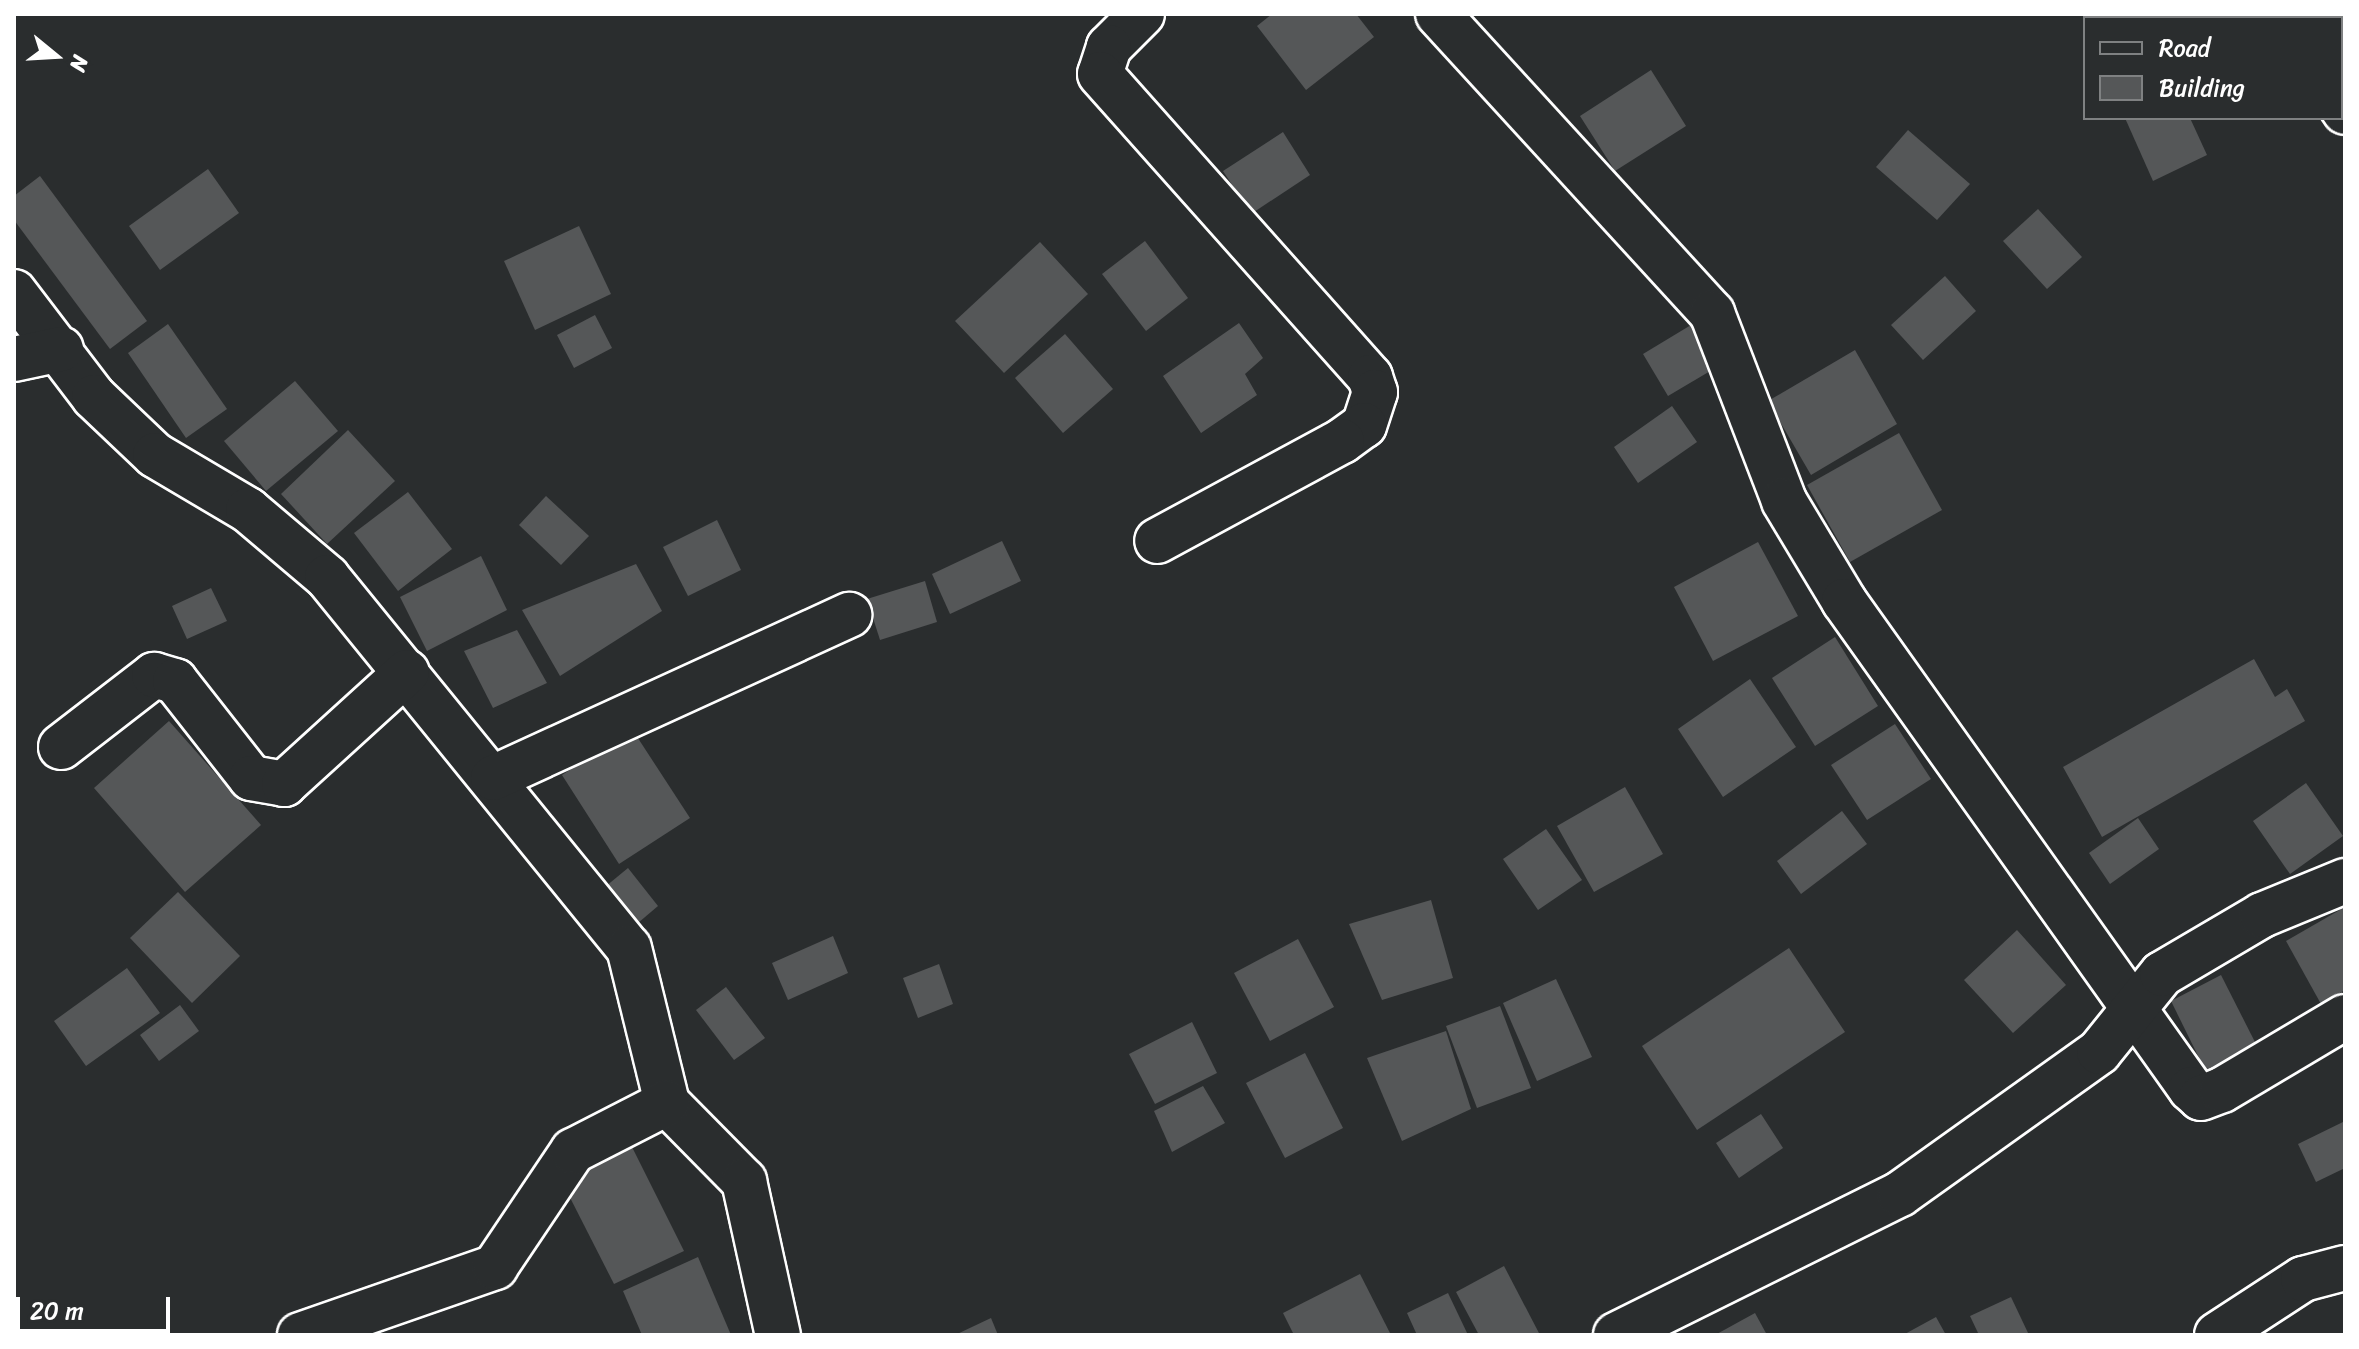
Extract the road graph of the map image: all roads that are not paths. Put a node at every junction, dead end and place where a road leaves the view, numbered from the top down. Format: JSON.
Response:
{"nodes":[{"id":1,"x":1142,"y":14,"type":"edge"},
{"id":2,"x":1438,"y":14,"type":"edge"},
{"id":3,"x":14,"y":292,"type":"edge"},
{"id":4,"x":61,"y":349,"type":"junction"},
{"id":5,"x":14,"y":359,"type":"edge"},
{"id":6,"x":1157,"y":541,"type":"dead end"},
{"id":7,"x":849,"y":615,"type":"dead end"},
{"id":8,"x":407,"y":672,"type":"junction"},
{"id":9,"x":61,"y":747,"type":"dead end"},
{"id":10,"x":493,"y":778,"type":"junction"},
{"id":11,"x":2345,"y":881,"type":"edge"},
{"id":12,"x":2134,"y":1004,"type":"junction"},
{"id":13,"x":2345,"y":1017,"type":"edge"},
{"id":14,"x":667,"y":1103,"type":"junction"},
{"id":15,"x":2345,"y":1268,"type":"edge"},
{"id":16,"x":300,"y":1335,"type":"edge"},
{"id":17,"x":778,"y":1335,"type":"edge"},
{"id":18,"x":1616,"y":1335,"type":"edge"},
{"id":19,"x":2217,"y":1335,"type":"edge"}],
"edges":[{"from":1,"to":6,"type":"street"},
{"from":2,"to":12,"type":"street"},
{"from":3,"to":4,"type":"street"},
{"from":4,"to":5,"type":"street"},
{"from":4,"to":8,"type":"street"},
{"from":7,"to":10,"type":"street"},
{"from":8,"to":9,"type":"street"},
{"from":8,"to":10,"type":"street"},
{"from":10,"to":14,"type":"street"},
{"from":11,"to":12,"type":"street"},
{"from":12,"to":13,"type":"street"},
{"from":12,"to":18,"type":"street"},
{"from":14,"to":16,"type":"street"},
{"from":14,"to":17,"type":"street"},
{"from":15,"to":19,"type":"street"}]}
